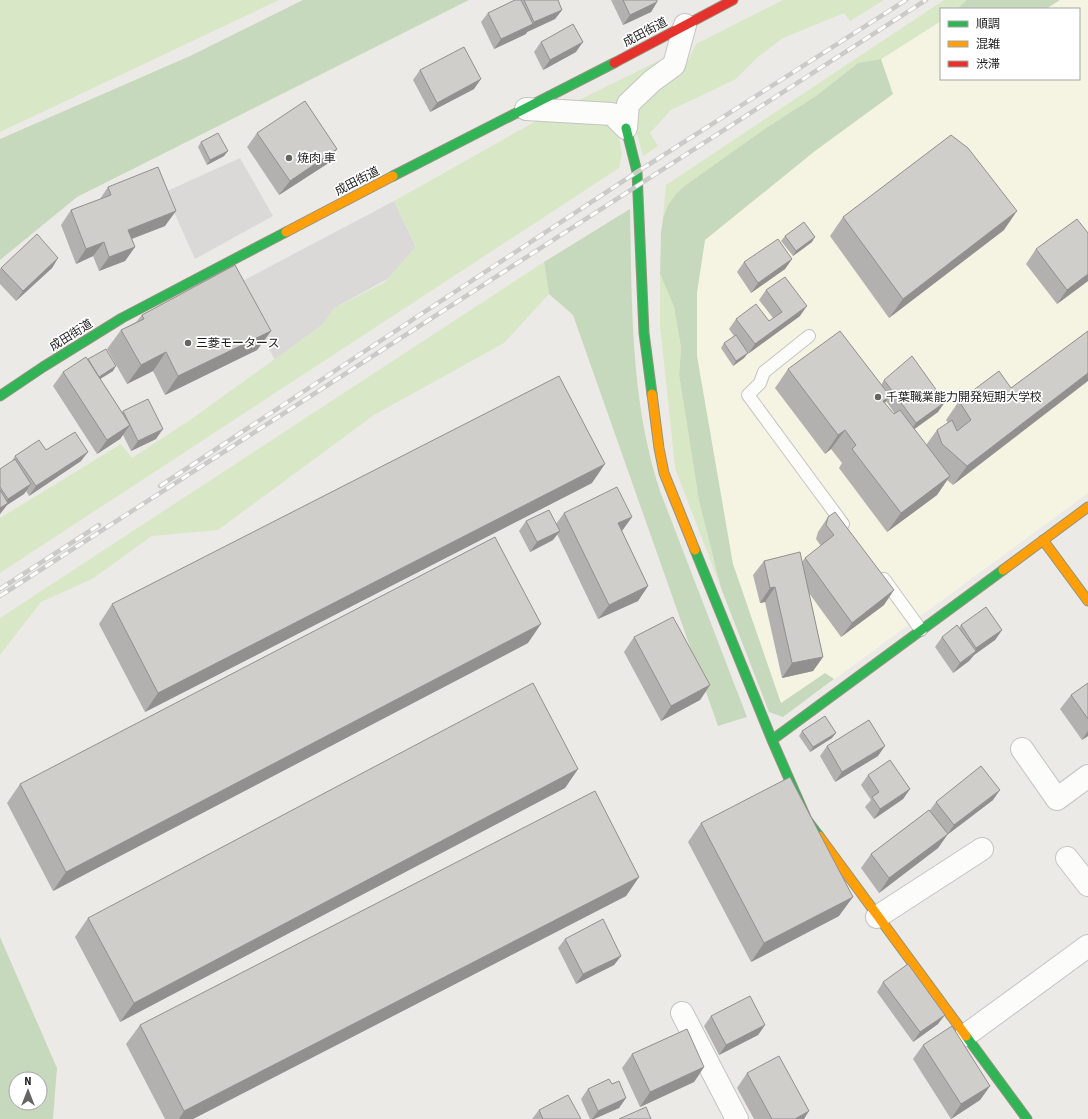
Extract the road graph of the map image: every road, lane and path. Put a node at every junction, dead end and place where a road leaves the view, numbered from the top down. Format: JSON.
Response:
{"nodes":[{"id":1,"x":733,"y":0,"type":"edge"},
{"id":2,"x":684,"y":25,"type":"junction"},
{"id":3,"x":526,"y":109,"type":"junction"},
{"id":4,"x":626,"y":128,"type":"junction"},
{"id":5,"x":809,"y":336,"type":"dead end"},
{"id":6,"x":0,"y":396,"type":"edge"},
{"id":7,"x":1088,"y":507,"type":"edge"},
{"id":8,"x":851,"y":535,"type":"edge"},
{"id":9,"x":1043,"y":540,"type":"junction"},
{"id":10,"x":879,"y":573,"type":"edge"},
{"id":11,"x":1088,"y":601,"type":"edge"},
{"id":12,"x":921,"y":630,"type":"junction"},
{"id":13,"x":772,"y":740,"type":"junction"},
{"id":14,"x":1022,"y":749,"type":"dead end"},
{"id":15,"x":1088,"y":776,"type":"edge"},
{"id":16,"x":982,"y":849,"type":"dead end"},
{"id":17,"x":1067,"y":858,"type":"dead end"},
{"id":18,"x":1088,"y":885,"type":"edge"},
{"id":19,"x":877,"y":917,"type":"junction"},
{"id":20,"x":1088,"y":946,"type":"edge"},
{"id":21,"x":682,"y":1013,"type":"dead end"},
{"id":22,"x":966,"y":1035,"type":"junction"},
{"id":23,"x":737,"y":1119,"type":"edge"},
{"id":24,"x":1027,"y":1119,"type":"edge"}],
"edges":[{"from":1,"to":2,"type":"main road","name":"成田街道"},
{"from":2,"to":3,"type":"main road","name":"成田街道"},
{"from":2,"to":4,"type":"street"},
{"from":3,"to":4,"type":"street"},
{"from":3,"to":6,"type":"main road","name":"成田街道"},
{"from":4,"to":13,"type":"main road"},
{"from":5,"to":8,"type":"lane"},
{"from":7,"to":9,"type":"main road"},
{"from":9,"to":11,"type":"main road"},
{"from":9,"to":12,"type":"main road"},
{"from":10,"to":12,"type":"lane"},
{"from":12,"to":13,"type":"main road"},
{"from":13,"to":19,"type":"main road"},
{"from":14,"to":15,"type":"street"},
{"from":16,"to":19,"type":"street"},
{"from":17,"to":18,"type":"street"},
{"from":19,"to":22,"type":"main road"},
{"from":20,"to":22,"type":"street"},
{"from":21,"to":23,"type":"street"},
{"from":22,"to":24,"type":"main road"}]}
